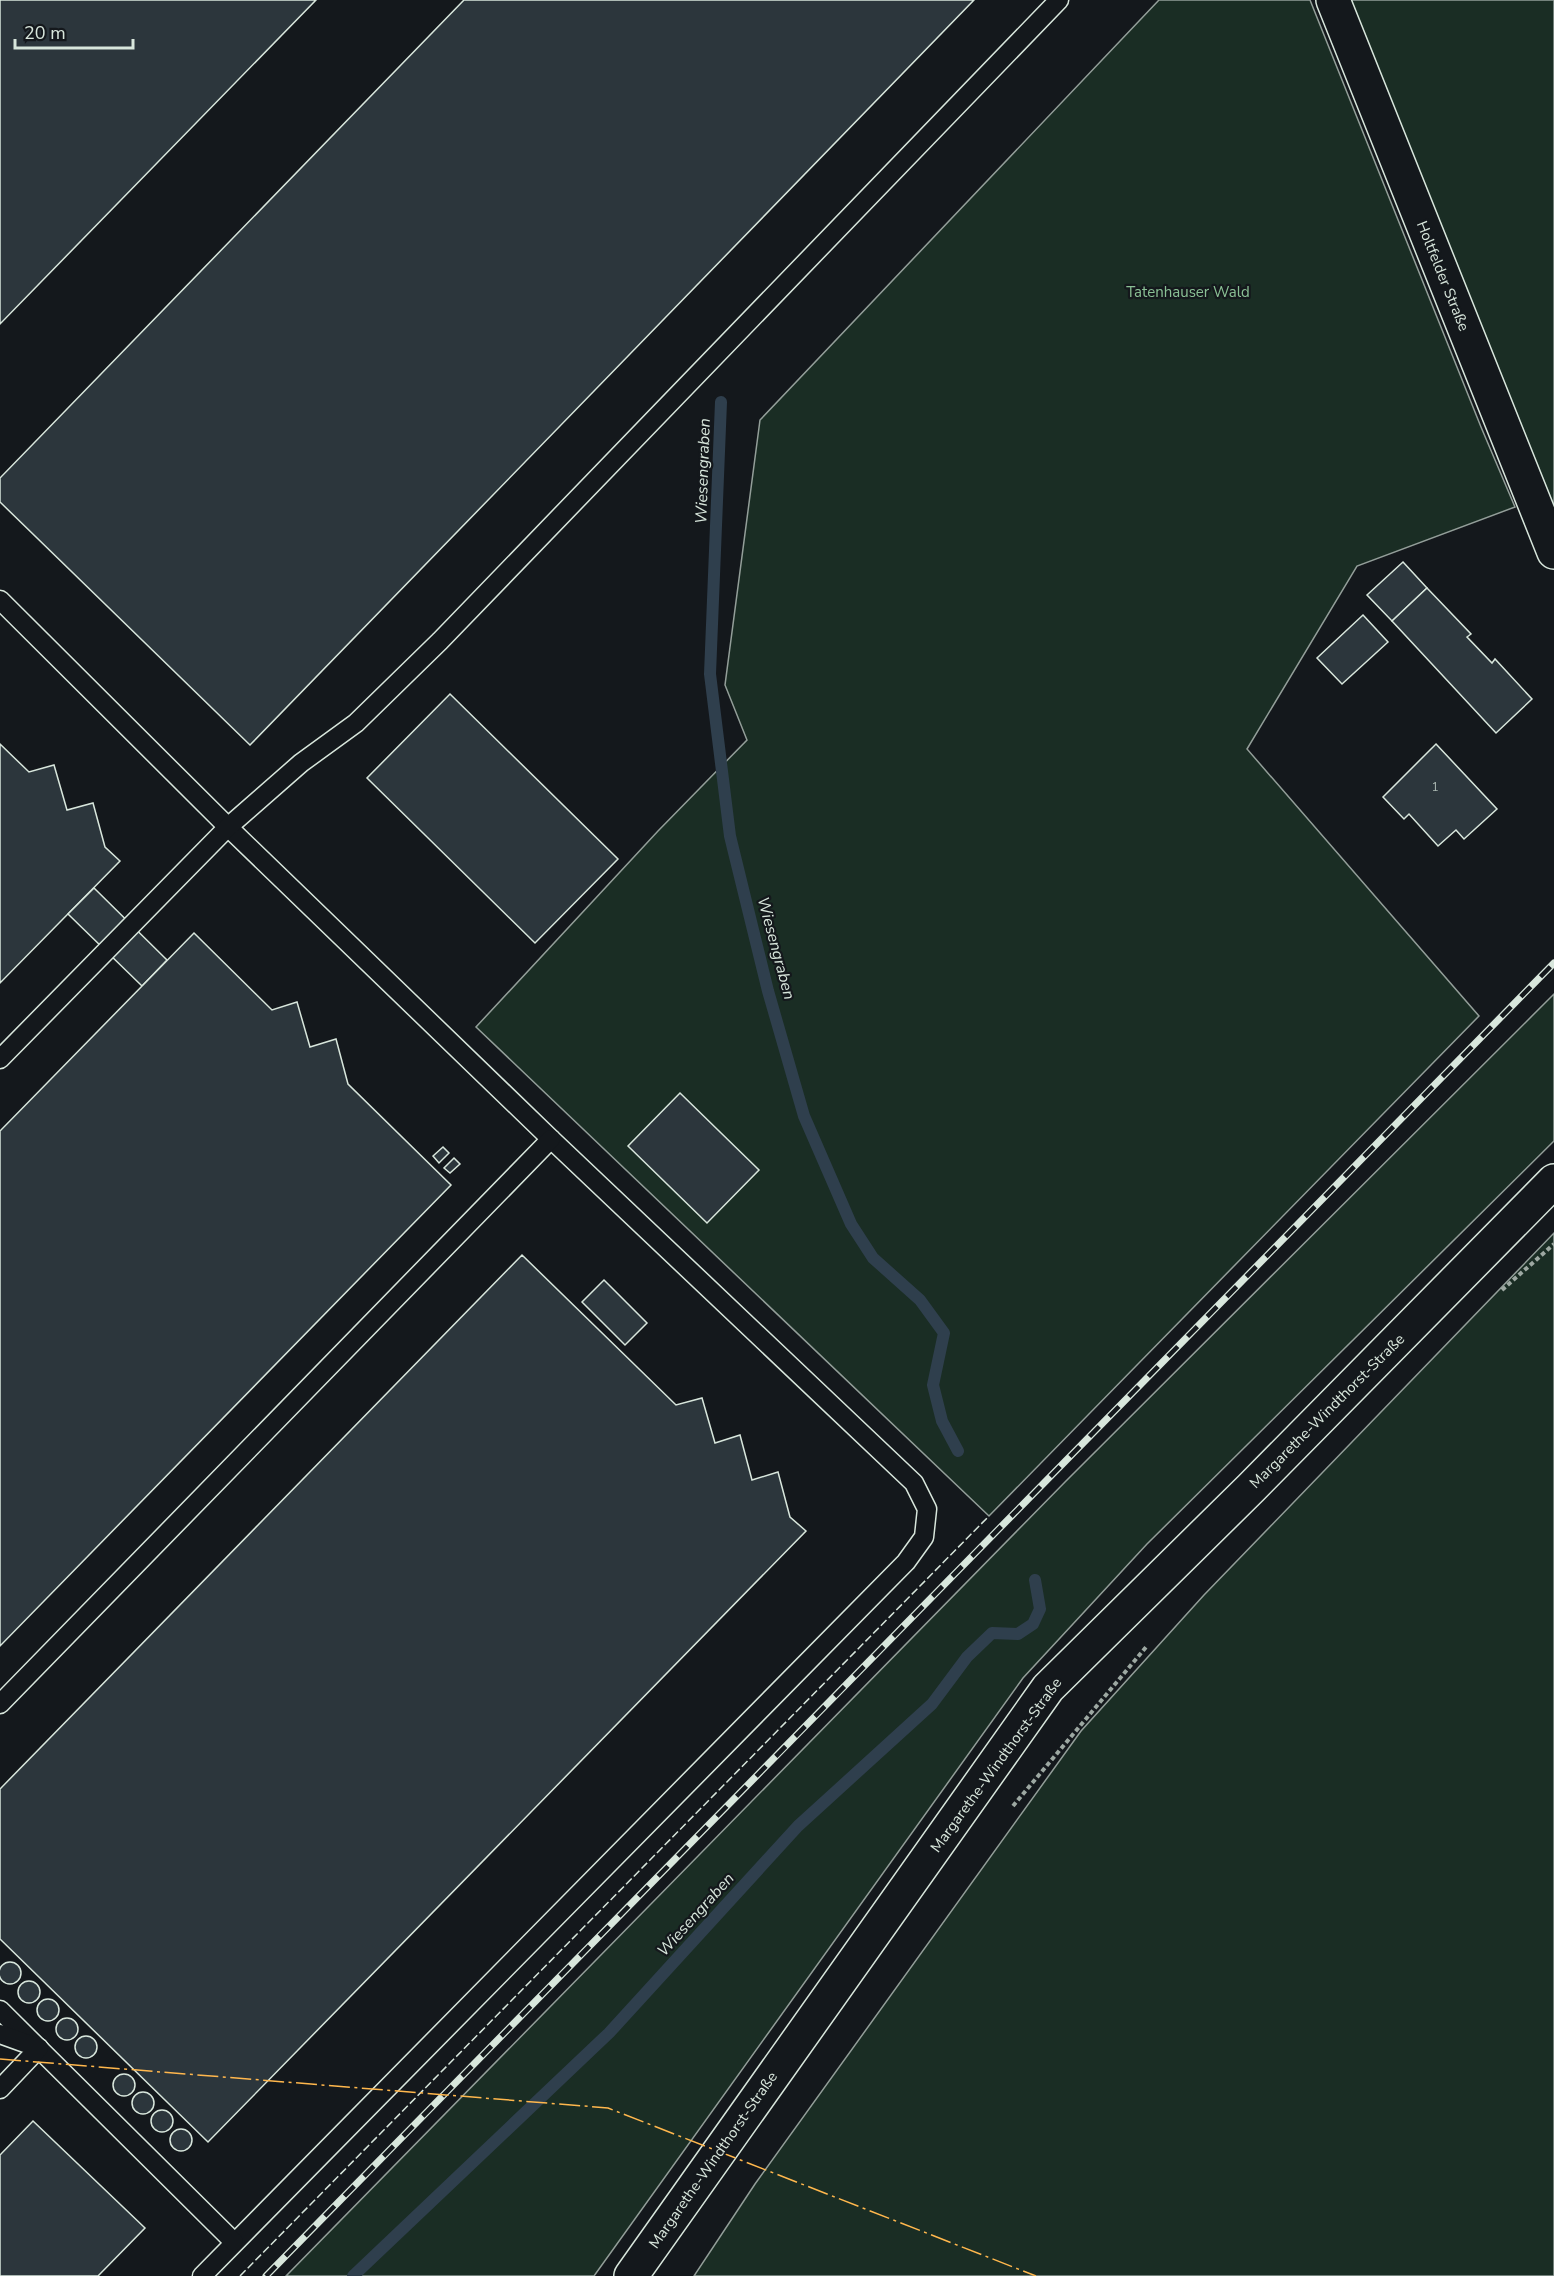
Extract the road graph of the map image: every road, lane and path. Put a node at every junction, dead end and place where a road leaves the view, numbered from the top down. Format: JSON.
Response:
{"nodes":[{"id":1,"x":1059,"y":0,"type":"edge"},
{"id":2,"x":1333,"y":0,"type":"edge"},
{"id":3,"x":1554,"y":552,"type":"edge"},
{"id":4,"x":0,"y":600,"type":"edge"},
{"id":5,"x":228,"y":827,"type":"junction"},
{"id":6,"x":0,"y":1059,"type":"edge"},
{"id":7,"x":551,"y":1139,"type":"junction"},
{"id":8,"x":1554,"y":1181,"type":"edge"},
{"id":9,"x":1554,"y":1244,"type":"edge"},
{"id":10,"x":1494,"y":1297,"type":"dead end"},
{"id":11,"x":1151,"y":1642,"type":"dead end"},
{"id":12,"x":0,"y":1704,"type":"edge"},
{"id":13,"x":1009,"y":1810,"type":"dead end"},
{"id":14,"x":0,"y":2010,"type":"edge"},
{"id":15,"x":0,"y":2034,"type":"edge"},
{"id":16,"x":39,"y":2049,"type":"junction"},
{"id":17,"x":0,"y":2089,"type":"edge"},
{"id":18,"x":234,"y":2242,"type":"junction"},
{"id":19,"x":202,"y":2276,"type":"edge"},
{"id":20,"x":631,"y":2276,"type":"edge"}],
"edges":[{"from":1,"to":5,"type":"lane"},
{"from":2,"to":3,"type":"street","name":"Holtfelder Straße"},
{"from":4,"to":5,"type":"lane"},
{"from":5,"to":6,"type":"lane"},
{"from":5,"to":7,"type":"lane"},
{"from":7,"to":12,"type":"lane"},
{"from":7,"to":18,"type":"lane"},
{"from":8,"to":20,"type":"street","name":"Margarethe-Windthorst-Straße"},
{"from":9,"to":10,"type":"path"},
{"from":11,"to":13,"type":"path"},
{"from":14,"to":16,"type":"lane"},
{"from":15,"to":16,"type":"lane"},
{"from":16,"to":17,"type":"lane"},
{"from":16,"to":18,"type":"lane"},
{"from":18,"to":19,"type":"lane"}]}
